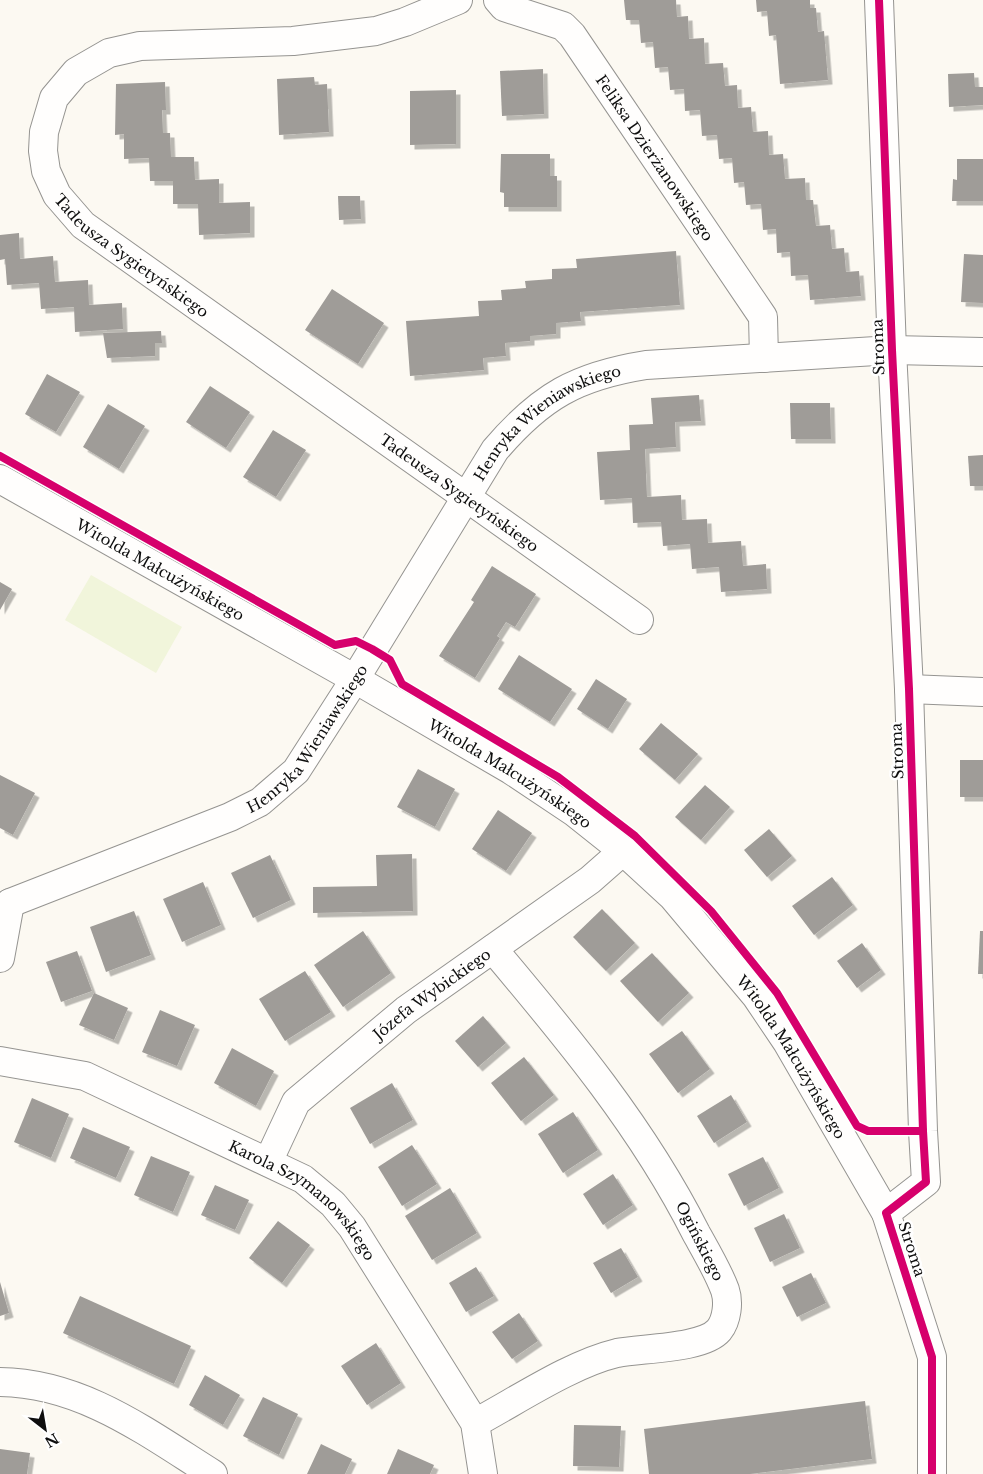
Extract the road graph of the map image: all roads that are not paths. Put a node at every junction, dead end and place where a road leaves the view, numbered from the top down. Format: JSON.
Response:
{"nodes":[{"id":1,"x":458,"y":0,"type":"edge"},
{"id":2,"x":498,"y":0,"type":"edge"},
{"id":3,"x":879,"y":0,"type":"edge"},
{"id":4,"x":891,"y":350,"type":"junction"},
{"id":5,"x":983,"y":352,"type":"edge"},
{"id":6,"x":764,"y":358,"type":"junction"},
{"id":7,"x":0,"y":479,"type":"edge"},
{"id":8,"x":465,"y":496,"type":"junction"},
{"id":9,"x":640,"y":620,"type":"dead end"},
{"id":10,"x":355,"y":678,"type":"junction"},
{"id":11,"x":909,"y":689,"type":"junction"},
{"id":12,"x":983,"y":692,"type":"edge"},
{"id":13,"x":623,"y":850,"type":"junction"},
{"id":14,"x":5,"y":900,"type":"edge"},
{"id":15,"x":493,"y":948,"type":"junction"},
{"id":16,"x":0,"y":958,"type":"edge"},
{"id":17,"x":0,"y":1061,"type":"edge"},
{"id":18,"x":268,"y":1162,"type":"junction"},
{"id":19,"x":886,"y":1213,"type":"junction"},
{"id":20,"x":0,"y":1382,"type":"edge"},
{"id":21,"x":475,"y":1423,"type":"junction"},
{"id":22,"x":213,"y":1474,"type":"edge"},
{"id":23,"x":483,"y":1474,"type":"edge"},
{"id":24,"x":932,"y":1474,"type":"edge"}],
"edges":[{"from":1,"to":8,"type":"street","name":"Tadeusza Sygietyńskiego"},
{"from":2,"to":6,"type":"street","name":"Feliksa Dzierżanowskiego"},
{"from":3,"to":4,"type":"street","name":"Stroma"},
{"from":4,"to":5,"type":"street","name":"Henryka Wieniawskiego"},
{"from":4,"to":6,"type":"street","name":"Henryka Wieniawskiego"},
{"from":4,"to":11,"type":"street","name":"Stroma"},
{"from":6,"to":8,"type":"street","name":"Henryka Wieniawskiego"},
{"from":7,"to":10,"type":"street","name":"Witolda Małcużyńskiego"},
{"from":8,"to":9,"type":"street","name":"Tadeusza Sygietyńskiego"},
{"from":8,"to":10,"type":"street","name":"Henryka Wieniawskiego"},
{"from":10,"to":13,"type":"street","name":"Witolda Małcużyńskiego"},
{"from":10,"to":14,"type":"street","name":"Henryka Wieniawskiego"},
{"from":11,"to":12,"type":"street"},
{"from":11,"to":19,"type":"street","name":"Stroma"},
{"from":13,"to":15,"type":"street","name":"Józefa Wybickiego"},
{"from":13,"to":19,"type":"street","name":"Witolda Małcużyńskiego"},
{"from":14,"to":16,"type":"street"},
{"from":15,"to":18,"type":"street","name":"Józefa Wybickiego"},
{"from":15,"to":21,"type":"street","name":"Ogińskiego"},
{"from":17,"to":18,"type":"street","name":"Karola Szymanowskiego"},
{"from":18,"to":21,"type":"street","name":"Karola Szymanowskiego"},
{"from":19,"to":24,"type":"street","name":"Stroma"},
{"from":20,"to":22,"type":"street"},
{"from":21,"to":23,"type":"street","name":"Karola Szymanowskiego"}]}
